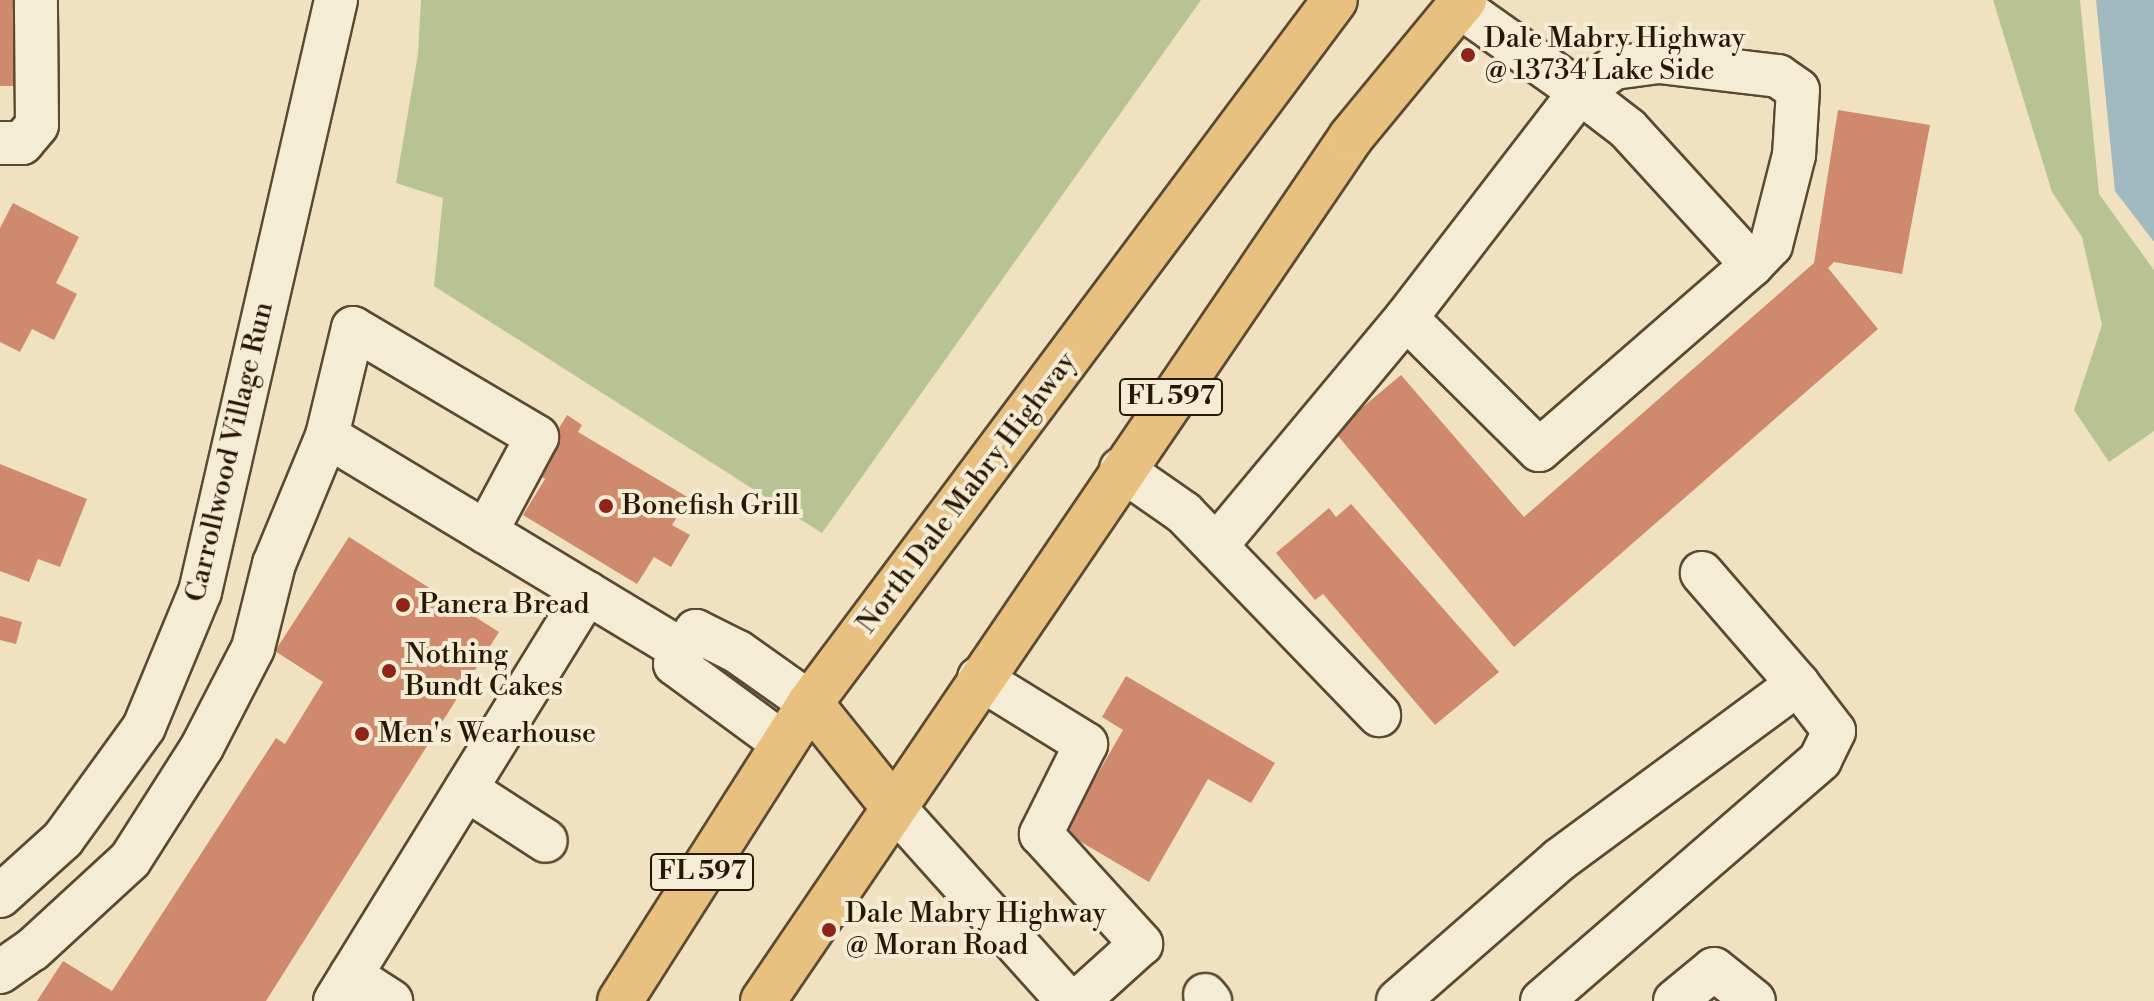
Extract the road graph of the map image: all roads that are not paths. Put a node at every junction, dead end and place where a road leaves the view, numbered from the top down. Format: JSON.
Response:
{"nodes":[{"id":1,"x":36,"y":0,"type":"edge"},
{"id":2,"x":336,"y":0,"type":"edge"},
{"id":3,"x":1335,"y":0,"type":"edge"},
{"id":4,"x":1461,"y":3,"type":"edge"},
{"id":5,"x":1580,"y":92,"type":"junction"},
{"id":6,"x":0,"y":143,"type":"edge"},
{"id":7,"x":1752,"y":265,"type":"junction"},
{"id":8,"x":1406,"y":318,"type":"junction"},
{"id":9,"x":327,"y":436,"type":"junction"},
{"id":10,"x":1121,"y":469,"type":"junction"},
{"id":11,"x":486,"y":532,"type":"junction"},
{"id":12,"x":1216,"y":546,"type":"junction"},
{"id":13,"x":1702,"y":573,"type":"dead end"},
{"id":14,"x":587,"y":593,"type":"junction"},
{"id":15,"x":683,"y":651,"type":"junction"},
{"id":16,"x":979,"y":678,"type":"junction"},
{"id":17,"x":1798,"y":684,"type":"junction"},
{"id":18,"x":810,"y":703,"type":"junction"},
{"id":19,"x":1379,"y":715,"type":"dead end"},
{"id":20,"x":784,"y":744,"type":"junction"},
{"id":21,"x":466,"y":789,"type":"junction"},
{"id":22,"x":892,"y":805,"type":"junction"},
{"id":23,"x":546,"y":841,"type":"dead end"},
{"id":24,"x":0,"y":896,"type":"edge"},
{"id":25,"x":0,"y":972,"type":"edge"},
{"id":26,"x":343,"y":988,"type":"edge"},
{"id":27,"x":391,"y":1001,"type":"edge"},
{"id":28,"x":620,"y":1001,"type":"edge"},
{"id":29,"x":763,"y":1001,"type":"edge"},
{"id":30,"x":1068,"y":1001,"type":"edge"},
{"id":31,"x":1078,"y":1001,"type":"edge"},
{"id":32,"x":1398,"y":1001,"type":"edge"},
{"id":33,"x":1542,"y":1001,"type":"edge"},
{"id":34,"x":1675,"y":1001,"type":"edge"},
{"id":35,"x":1754,"y":1001,"type":"edge"}],
"edges":[{"from":1,"to":6,"type":"street"},
{"from":2,"to":24,"type":"street","name":"Carrollwood Village Run"},
{"from":3,"to":18,"type":"main road","name":"North Dale Mabry Highway","number":"FL 597"},
{"from":4,"to":5,"type":"street"},
{"from":4,"to":10,"type":"main road","number":"FL 597"},
{"from":5,"to":7,"type":"street"},
{"from":5,"to":7,"type":"street"},
{"from":5,"to":8,"type":"street"},
{"from":7,"to":8,"type":"street"},
{"from":8,"to":12,"type":"street"},
{"from":9,"to":11,"type":"street"},
{"from":9,"to":11,"type":"street"},
{"from":9,"to":25,"type":"street"},
{"from":10,"to":12,"type":"street"},
{"from":10,"to":16,"type":"main road","number":"FL 597"},
{"from":11,"to":14,"type":"street"},
{"from":12,"to":19,"type":"street"},
{"from":13,"to":17,"type":"street"},
{"from":14,"to":15,"type":"street"},
{"from":14,"to":21,"type":"street"},
{"from":15,"to":18,"type":"street"},
{"from":15,"to":20,"type":"street"},
{"from":16,"to":22,"type":"main road","number":"FL 597"},
{"from":16,"to":31,"type":"street"},
{"from":17,"to":32,"type":"street"},
{"from":17,"to":33,"type":"street"},
{"from":18,"to":20,"type":"main road","name":"North Dale Mabry Highway","number":"FL 597"},
{"from":18,"to":22,"type":"main road"},
{"from":20,"to":22,"type":"main road"},
{"from":20,"to":28,"type":"main road","name":"North Dale Mabry Highway","number":"FL 597"},
{"from":21,"to":23,"type":"street"},
{"from":21,"to":26,"type":"street"},
{"from":22,"to":29,"type":"main road","number":"FL 597"},
{"from":22,"to":30,"type":"street"},
{"from":26,"to":27,"type":"street"},
{"from":34,"to":35,"type":"street"}]}
